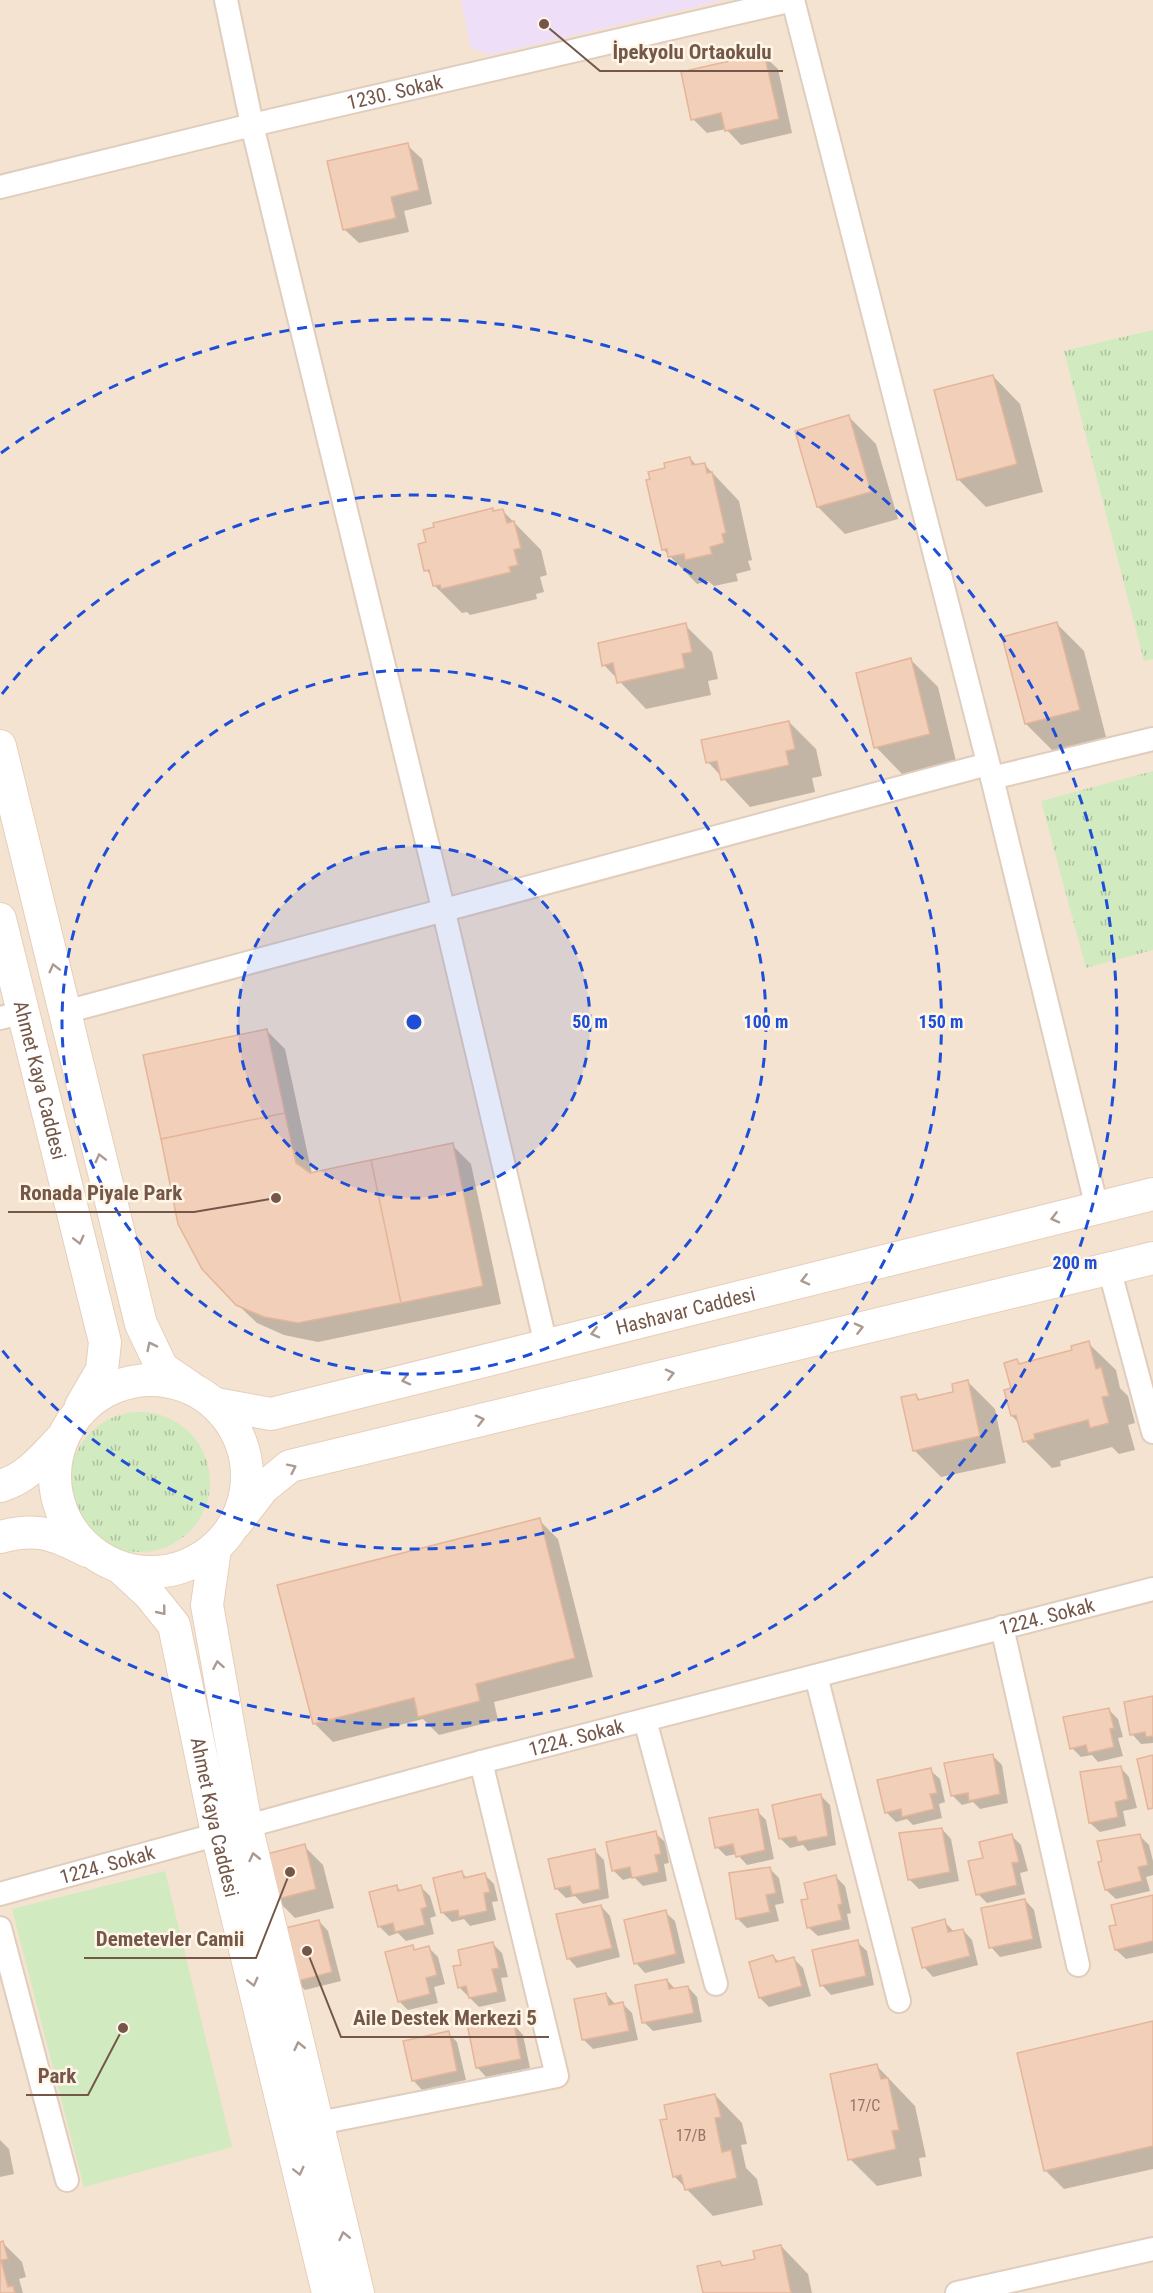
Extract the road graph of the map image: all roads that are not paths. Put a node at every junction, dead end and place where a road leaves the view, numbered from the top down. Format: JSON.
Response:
{"nodes":[{"id":1,"x":226,"y":0,"type":"edge"},
{"id":2,"x":793,"y":0,"type":"edge"},
{"id":3,"x":252,"y":125,"type":"junction"},
{"id":4,"x":0,"y":188,"type":"edge"},
{"id":5,"x":1153,"y":739,"type":"edge"},
{"id":6,"x":0,"y":746,"type":"edge"},
{"id":7,"x":990,"y":771,"type":"junction"},
{"id":8,"x":443,"y":908,"type":"junction"},
{"id":9,"x":0,"y":918,"type":"edge"},
{"id":10,"x":65,"y":1012,"type":"junction"},
{"id":11,"x":12,"y":1015,"type":"edge"},
{"id":12,"x":1153,"y":1194,"type":"edge"},
{"id":13,"x":1097,"y":1208,"type":"junction"},
{"id":14,"x":1153,"y":1257,"type":"edge"},
{"id":15,"x":1109,"y":1268,"type":"junction"},
{"id":16,"x":546,"y":1345,"type":"junction"},
{"id":17,"x":190,"y":1387,"type":"junction"},
{"id":18,"x":216,"y":1404,"type":"junction"},
{"id":19,"x":77,"y":1413,"type":"junction"},
{"id":20,"x":1153,"y":1432,"type":"edge"},
{"id":21,"x":61,"y":1439,"type":"junction"},
{"id":22,"x":0,"y":1486,"type":"edge"},
{"id":23,"x":236,"y":1523,"type":"junction"},
{"id":24,"x":0,"y":1537,"type":"edge"},
{"id":25,"x":215,"y":1549,"type":"junction"},
{"id":26,"x":92,"y":1553,"type":"junction"},
{"id":27,"x":122,"y":1569,"type":"junction"},
{"id":28,"x":1153,"y":1589,"type":"edge"},
{"id":29,"x":1002,"y":1627,"type":"junction"},
{"id":30,"x":816,"y":1676,"type":"junction"},
{"id":31,"x":645,"y":1720,"type":"junction"},
{"id":32,"x":481,"y":1762,"type":"junction"},
{"id":33,"x":232,"y":1829,"type":"junction"},
{"id":34,"x":0,"y":1894,"type":"edge"},
{"id":35,"x":0,"y":1928,"type":"edge"},
{"id":36,"x":1078,"y":1965,"type":"dead end"},
{"id":37,"x":716,"y":1984,"type":"dead end"},
{"id":38,"x":899,"y":2001,"type":"dead end"},
{"id":39,"x":303,"y":2126,"type":"junction"},
{"id":40,"x":67,"y":2180,"type":"dead end"},
{"id":41,"x":1153,"y":2249,"type":"edge"},
{"id":42,"x":328,"y":2293,"type":"edge"},
{"id":43,"x":358,"y":2293,"type":"edge"},
{"id":44,"x":957,"y":2293,"type":"edge"}],
"edges":[{"from":1,"to":3,"type":"street"},
{"from":2,"to":3,"type":"street","name":"1230. Sokak"},
{"from":2,"to":7,"type":"street"},
{"from":3,"to":4,"type":"street","name":"1230. Sokak"},
{"from":3,"to":8,"type":"street"},
{"from":5,"to":7,"type":"street"},
{"from":10,"to":6,"type":"main road","one_way":true},
{"from":7,"to":8,"type":"street"},
{"from":7,"to":13,"type":"street"},
{"from":8,"to":10,"type":"street"},
{"from":8,"to":16,"type":"street"},
{"from":9,"to":11,"type":"main road","name":"Ahmet Kaya Caddesi"},
{"from":17,"to":10,"type":"main road","one_way":true},
{"from":11,"to":19,"type":"main road","name":"Ahmet Kaya Caddesi","one_way":true},
{"from":12,"to":13,"type":"main road","name":"Hashavar Caddesi"},
{"from":13,"to":16,"type":"main road","name":"Hashavar Caddesi","one_way":true},
{"from":14,"to":15,"type":"main road"},
{"from":15,"to":20,"type":"street"},
{"from":23,"to":15,"type":"main road","one_way":true},
{"from":16,"to":18,"type":"main road","name":"Hashavar Caddesi","one_way":true},
{"from":17,"to":18,"type":"main road"},
{"from":17,"to":19,"type":"main road"},
{"from":18,"to":23,"type":"main road"},
{"from":19,"to":21,"type":"main road"},
{"from":21,"to":22,"type":"main road"},
{"from":21,"to":26,"type":"main road"},
{"from":23,"to":25,"type":"main road"},
{"from":24,"to":26,"type":"main road"},
{"from":25,"to":27,"type":"main road"},
{"from":33,"to":25,"type":"main road","name":"Ahmet Kaya Caddesi","one_way":true},
{"from":26,"to":27,"type":"main road"},
{"from":27,"to":33,"type":"main road","name":"Ahmet Kaya Caddesi","one_way":true},
{"from":28,"to":29,"type":"street","name":"1224. Sokak"},
{"from":29,"to":30,"type":"street","name":"1224. Sokak"},
{"from":29,"to":36,"type":"street"},
{"from":30,"to":31,"type":"street","name":"1224. Sokak"},
{"from":30,"to":38,"type":"street"},
{"from":31,"to":32,"type":"street","name":"1224. Sokak"},
{"from":31,"to":37,"type":"street"},
{"from":32,"to":33,"type":"street","name":"1224. Sokak"},
{"from":32,"to":39,"type":"street"},
{"from":33,"to":34,"type":"street","name":"1224. Sokak"},
{"from":33,"to":39,"type":"main road","name":"Ahmet Kaya Caddesi"},
{"from":35,"to":40,"type":"street"},
{"from":39,"to":42,"type":"main road","name":"Ahmet Kaya Caddesi","one_way":true},
{"from":43,"to":39,"type":"main road","name":"Ahmet Kaya Caddesi","one_way":true},
{"from":41,"to":44,"type":"street"}]}
